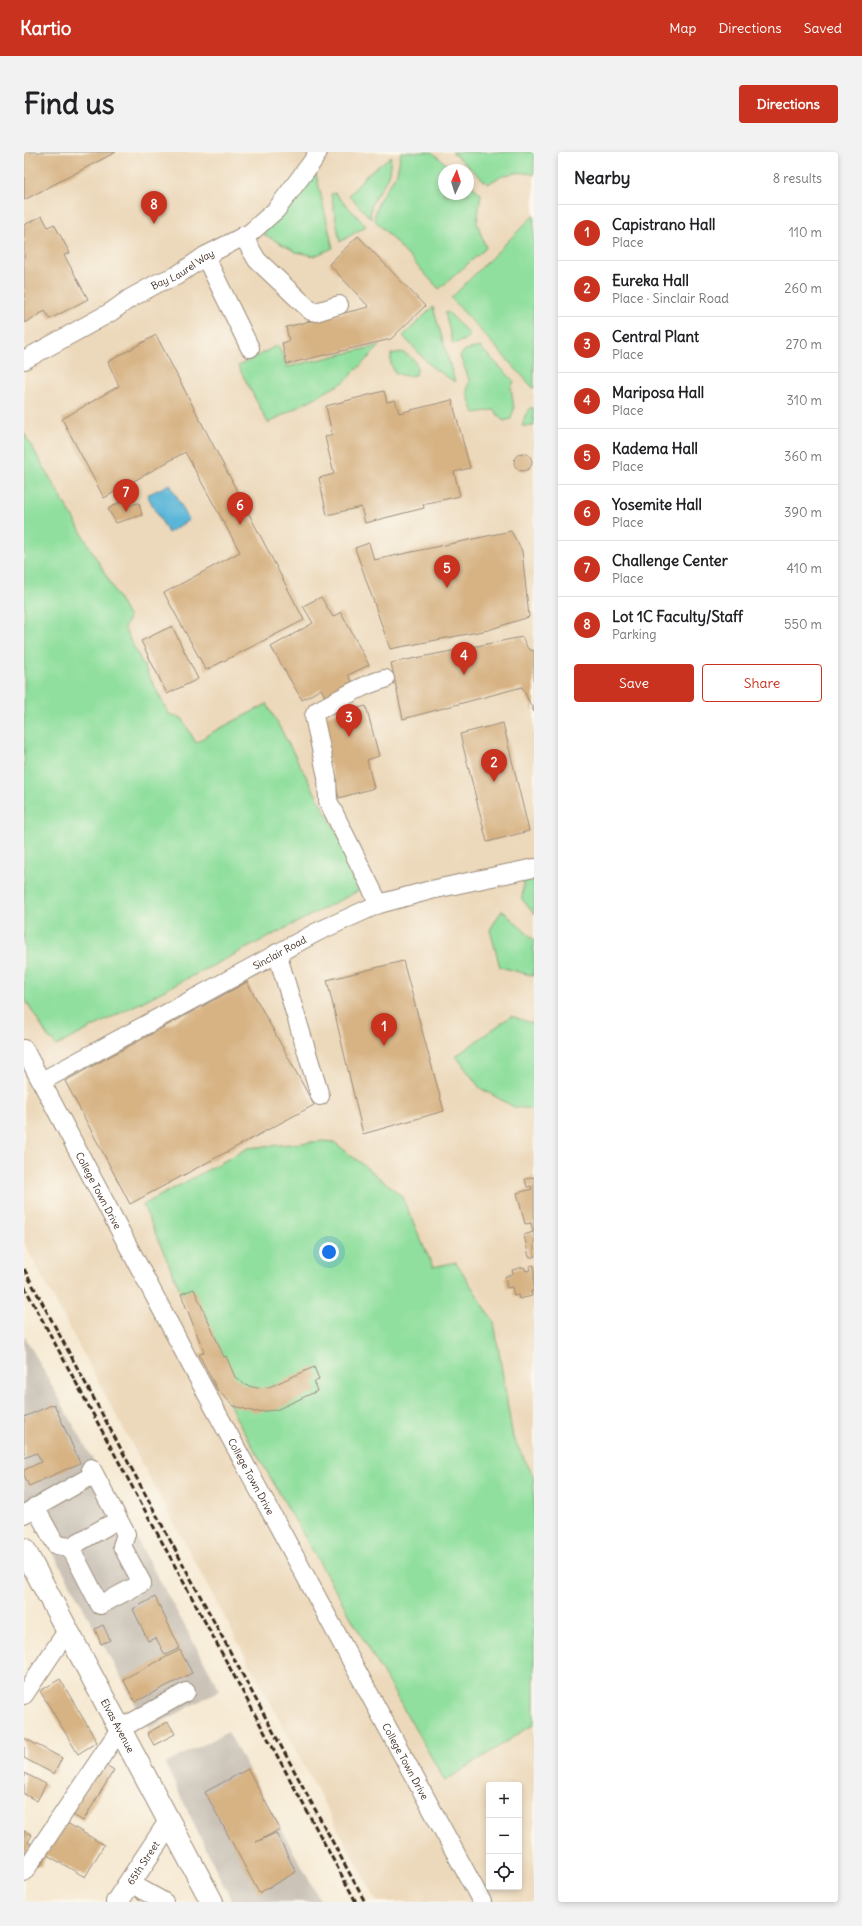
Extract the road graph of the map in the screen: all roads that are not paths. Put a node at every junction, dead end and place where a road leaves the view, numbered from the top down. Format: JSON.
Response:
{"nodes":[{"id":1,"x":318,"y":152,"type":"edge"},
{"id":2,"x":243,"y":236,"type":"junction"},
{"id":3,"x":205,"y":256,"type":"junction"},
{"id":4,"x":339,"y":305,"type":"dead end"},
{"id":5,"x":250,"y":348,"type":"dead end"},
{"id":6,"x":24,"y":360,"type":"edge"},
{"id":7,"x":385,"y":680,"type":"dead end"},
{"id":8,"x":534,"y":868,"type":"edge"},
{"id":9,"x":379,"y":904,"type":"junction"},
{"id":10,"x":278,"y":953,"type":"junction"},
{"id":11,"x":24,"y":1049,"type":"edge"},
{"id":12,"x":42,"y":1081,"type":"junction"},
{"id":13,"x":320,"y":1096,"type":"dead end"},
{"id":14,"x":30,"y":1511,"type":"edge"},
{"id":15,"x":107,"y":1526,"type":"dead end"},
{"id":16,"x":70,"y":1547,"type":"junction"},
{"id":17,"x":24,"y":1550,"type":"edge"},
{"id":18,"x":67,"y":1630,"type":"junction"},
{"id":19,"x":186,"y":1692,"type":"dead end"},
{"id":20,"x":24,"y":1695,"type":"edge"},
{"id":21,"x":120,"y":1729,"type":"junction"},
{"id":22,"x":169,"y":1823,"type":"junction"},
{"id":23,"x":24,"y":1872,"type":"edge"},
{"id":24,"x":130,"y":1883,"type":"junction"},
{"id":25,"x":117,"y":1902,"type":"edge"},
{"id":26,"x":164,"y":1902,"type":"edge"},
{"id":27,"x":212,"y":1902,"type":"edge"},
{"id":28,"x":482,"y":1902,"type":"edge"}],
"edges":[{"from":1,"to":2,"type":"street","name":"Bay Laurel Way"},
{"from":2,"to":3,"type":"street","name":"Bay Laurel Way"},
{"from":2,"to":4,"type":"street"},
{"from":3,"to":5,"type":"street"},
{"from":3,"to":6,"type":"street","name":"Bay Laurel Way"},
{"from":7,"to":9,"type":"street"},
{"from":8,"to":9,"type":"street","name":"Sinclair Road"},
{"from":9,"to":10,"type":"street","name":"Sinclair Road"},
{"from":10,"to":12,"type":"street","name":"Sinclair Road"},
{"from":10,"to":13,"type":"street"},
{"from":11,"to":12,"type":"street","name":"College Town Drive"},
{"from":12,"to":28,"type":"street","name":"College Town Drive"},
{"from":14,"to":16,"type":"street"},
{"from":14,"to":16,"type":"street"},
{"from":15,"to":16,"type":"street"},
{"from":17,"to":18,"type":"main road","name":"Elvas Avenue"},
{"from":18,"to":20,"type":"street"},
{"from":18,"to":21,"type":"main road","name":"Elvas Avenue"},
{"from":19,"to":21,"type":"street"},
{"from":21,"to":22,"type":"main road","name":"Elvas Avenue"},
{"from":21,"to":23,"type":"street"},
{"from":22,"to":24,"type":"main road","name":"65th Street"},
{"from":22,"to":27,"type":"main road","name":"Elvas Avenue"},
{"from":24,"to":25,"type":"main road","name":"65th Street"},
{"from":24,"to":26,"type":"street"}]}
